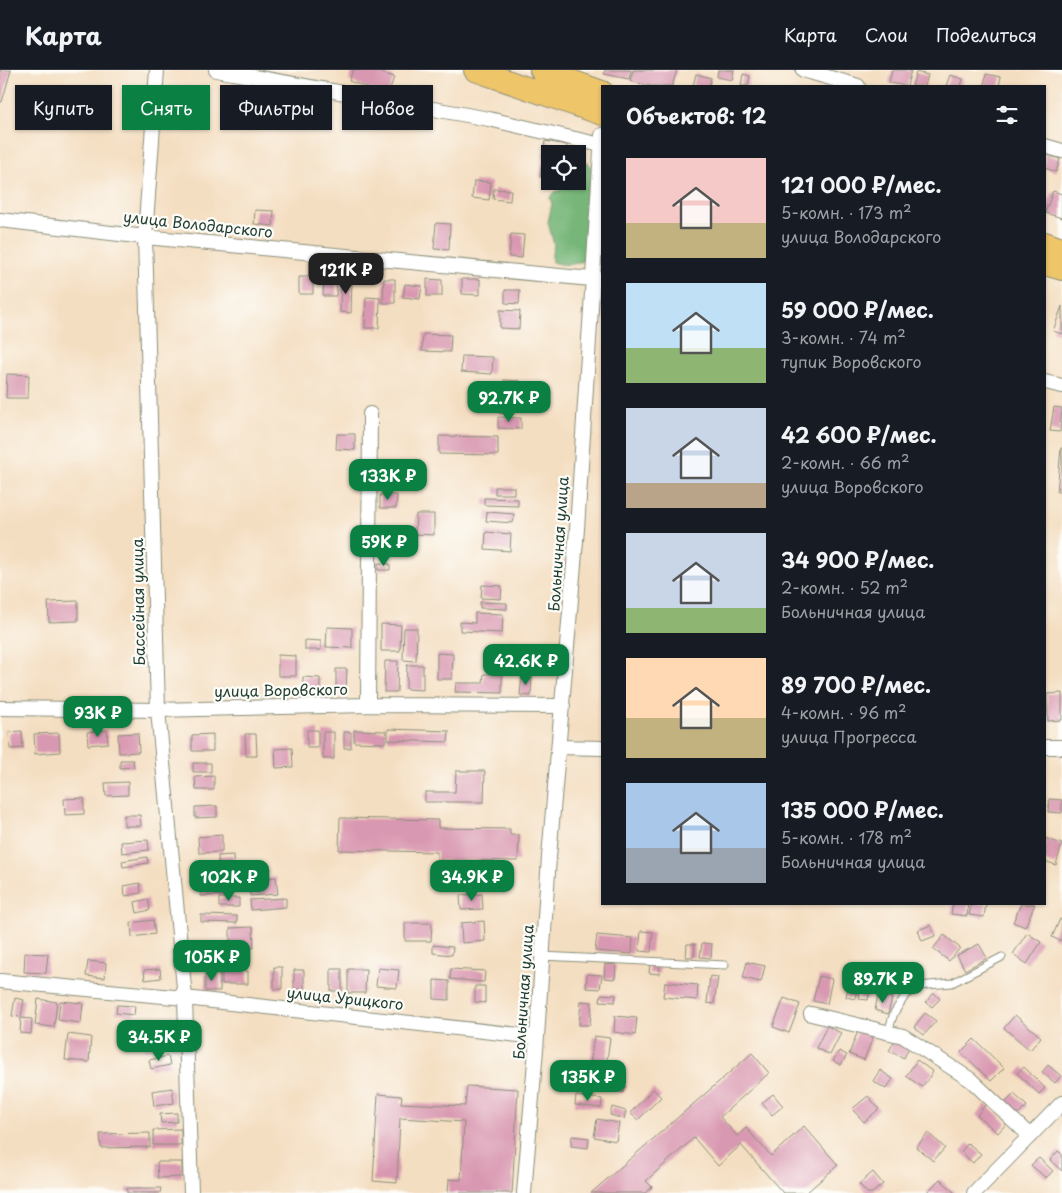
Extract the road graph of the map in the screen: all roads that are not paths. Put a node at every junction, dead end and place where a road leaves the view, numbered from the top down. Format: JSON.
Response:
{"nodes":[{"id":1,"x":157,"y":70,"type":"edge"},
{"id":2,"x":216,"y":70,"type":"edge"},
{"id":3,"x":475,"y":70,"type":"edge"},
{"id":4,"x":546,"y":71,"type":"edge"},
{"id":5,"x":811,"y":71,"type":"edge"},
{"id":6,"x":811,"y":85,"type":"edge"},
{"id":7,"x":855,"y":85,"type":"edge"},
{"id":8,"x":601,"y":92,"type":"edge"},
{"id":9,"x":601,"y":114,"type":"edge"},
{"id":10,"x":601,"y":140,"type":"edge"},
{"id":11,"x":1046,"y":146,"type":"edge"},
{"id":12,"x":1062,"y":151,"type":"edge"},
{"id":13,"x":601,"y":175,"type":"edge"},
{"id":14,"x":0,"y":220,"type":"edge"},
{"id":15,"x":146,"y":237,"type":"junction"},
{"id":16,"x":1046,"y":243,"type":"edge"},
{"id":17,"x":1062,"y":249,"type":"edge"},
{"id":18,"x":1046,"y":264,"type":"edge"},
{"id":19,"x":1062,"y":269,"type":"edge"},
{"id":20,"x":598,"y":279,"type":"edge"},
{"id":21,"x":1046,"y":382,"type":"edge"},
{"id":22,"x":1062,"y":386,"type":"edge"},
{"id":23,"x":370,"y":414,"type":"dead end"},
{"id":24,"x":368,"y":705,"type":"junction"},
{"id":25,"x":563,"y":706,"type":"junction"},
{"id":26,"x":0,"y":708,"type":"edge"},
{"id":27,"x":158,"y":710,"type":"junction"},
{"id":28,"x":559,"y":747,"type":"junction"},
{"id":29,"x":1046,"y":747,"type":"edge"},
{"id":30,"x":1062,"y":747,"type":"edge"},
{"id":31,"x":601,"y":748,"type":"edge"},
{"id":32,"x":542,"y":956,"type":"junction"},
{"id":33,"x":1002,"y":958,"type":"dead end"},
{"id":34,"x":725,"y":965,"type":"dead end"},
{"id":35,"x":0,"y":980,"type":"edge"},
{"id":36,"x":185,"y":998,"type":"junction"},
{"id":37,"x":811,"y":1014,"type":"dead end"},
{"id":38,"x":888,"y":1032,"type":"junction"},
{"id":39,"x":537,"y":1036,"type":"junction"},
{"id":40,"x":1062,"y":1103,"type":"edge"},
{"id":41,"x":1030,"y":1136,"type":"junction"},
{"id":42,"x":191,"y":1193,"type":"edge"},
{"id":43,"x":524,"y":1193,"type":"edge"},
{"id":44,"x":974,"y":1193,"type":"edge"}],
"edges":[{"from":1,"to":15,"type":"street","name":"Бассейная улица"},
{"from":2,"to":10,"type":"street"},
{"from":3,"to":9,"type":"main road"},
{"from":4,"to":8,"type":"main road"},
{"from":5,"to":6,"type":"street"},
{"from":5,"to":7,"type":"street"},
{"from":11,"to":12,"type":"street"},
{"from":13,"to":20,"type":"street","name":"Больничная улица"},
{"from":14,"to":15,"type":"street","name":"улица Володарского"},
{"from":15,"to":20,"type":"street","name":"улица Володарского"},
{"from":15,"to":27,"type":"street","name":"Бассейная улица"},
{"from":16,"to":17,"type":"main road"},
{"from":18,"to":19,"type":"main road"},
{"from":20,"to":25,"type":"street","name":"Больничная улица"},
{"from":21,"to":22,"type":"street"},
{"from":23,"to":24,"type":"street"},
{"from":24,"to":25,"type":"street","name":"улица Воровского"},
{"from":24,"to":27,"type":"street","name":"улица Воровского"},
{"from":25,"to":28,"type":"street","name":"Больничная улица"},
{"from":26,"to":27,"type":"street","name":"улица Воровского"},
{"from":27,"to":36,"type":"street","name":"Бассейная улица"},
{"from":28,"to":31,"type":"street"},
{"from":28,"to":32,"type":"street","name":"Больничная улица"},
{"from":29,"to":30,"type":"street"},
{"from":32,"to":34,"type":"lane"},
{"from":32,"to":39,"type":"street","name":"Больничная улица"},
{"from":33,"to":38,"type":"lane"},
{"from":35,"to":36,"type":"street","name":"улица Урицкого"},
{"from":36,"to":39,"type":"street","name":"улица Урицкого"},
{"from":36,"to":42,"type":"street","name":"Бассейная улица"},
{"from":37,"to":38,"type":"street"},
{"from":38,"to":41,"type":"street"},
{"from":39,"to":43,"type":"street","name":"Больничная улица"},
{"from":40,"to":41,"type":"street"},
{"from":41,"to":44,"type":"street"}]}
